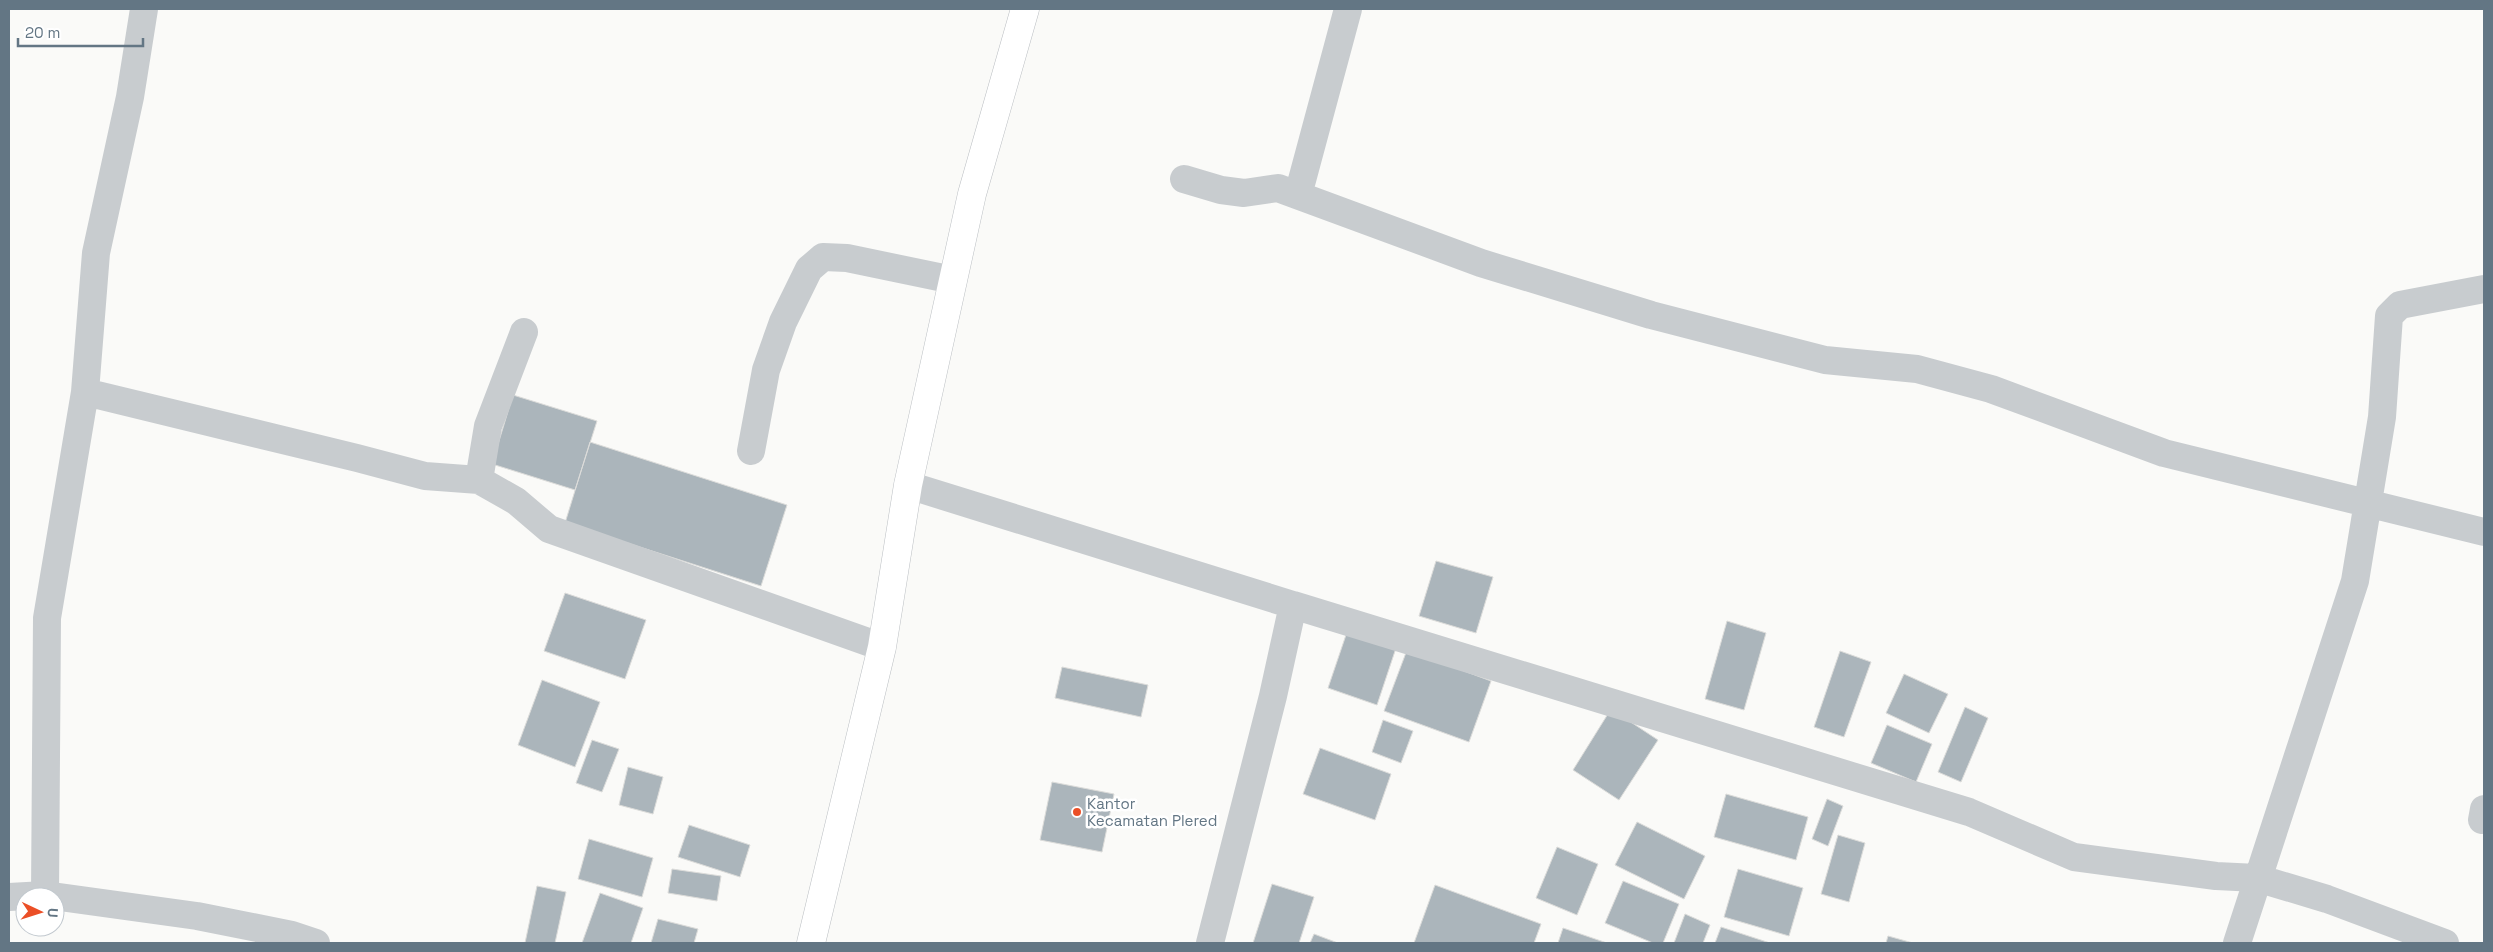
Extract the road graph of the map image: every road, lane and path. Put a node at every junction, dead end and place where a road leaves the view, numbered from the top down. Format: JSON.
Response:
{"nodes":[{"id":1,"x":144,"y":9,"type":"edge"},
{"id":2,"x":1024,"y":9,"type":"edge"},
{"id":3,"x":1348,"y":9,"type":"edge"},
{"id":4,"x":1184,"y":179,"type":"dead end"},
{"id":5,"x":1298,"y":195,"type":"junction"},
{"id":6,"x":953,"y":280,"type":"junction"},
{"id":7,"x":2484,"y":290,"type":"edge"},
{"id":8,"x":524,"y":332,"type":"dead end"},
{"id":9,"x":85,"y":392,"type":"junction"},
{"id":10,"x":751,"y":451,"type":"dead end"},
{"id":11,"x":479,"y":480,"type":"junction"},
{"id":12,"x":908,"y":485,"type":"junction"},
{"id":13,"x":2368,"y":503,"type":"junction"},
{"id":14,"x":2484,"y":532,"type":"edge"},
{"id":15,"x":1293,"y":605,"type":"junction"},
{"id":16,"x":882,"y":647,"type":"junction"},
{"id":17,"x":2257,"y":878,"type":"junction"},
{"id":18,"x":45,"y":887,"type":"edge"},
{"id":19,"x":65,"y":898,"type":"edge"},
{"id":20,"x":316,"y":943,"type":"edge"},
{"id":21,"x":812,"y":943,"type":"edge"},
{"id":22,"x":1210,"y":943,"type":"edge"},
{"id":23,"x":2237,"y":943,"type":"edge"},
{"id":24,"x":2445,"y":943,"type":"edge"}],
"edges":[{"from":1,"to":9,"type":"street"},
{"from":2,"to":6,"type":"main road"},
{"from":3,"to":5,"type":"street"},
{"from":4,"to":5,"type":"street"},
{"from":5,"to":13,"type":"street"},
{"from":6,"to":10,"type":"street"},
{"from":6,"to":12,"type":"main road"},
{"from":7,"to":13,"type":"street"},
{"from":8,"to":11,"type":"street"},
{"from":9,"to":11,"type":"street"},
{"from":9,"to":18,"type":"street"},
{"from":11,"to":16,"type":"street"},
{"from":12,"to":15,"type":"street"},
{"from":12,"to":16,"type":"main road"},
{"from":13,"to":14,"type":"street"},
{"from":13,"to":17,"type":"street"},
{"from":15,"to":17,"type":"street"},
{"from":15,"to":22,"type":"street"},
{"from":16,"to":21,"type":"main road"},
{"from":17,"to":23,"type":"street"},
{"from":17,"to":24,"type":"street"},
{"from":19,"to":20,"type":"street"}]}
